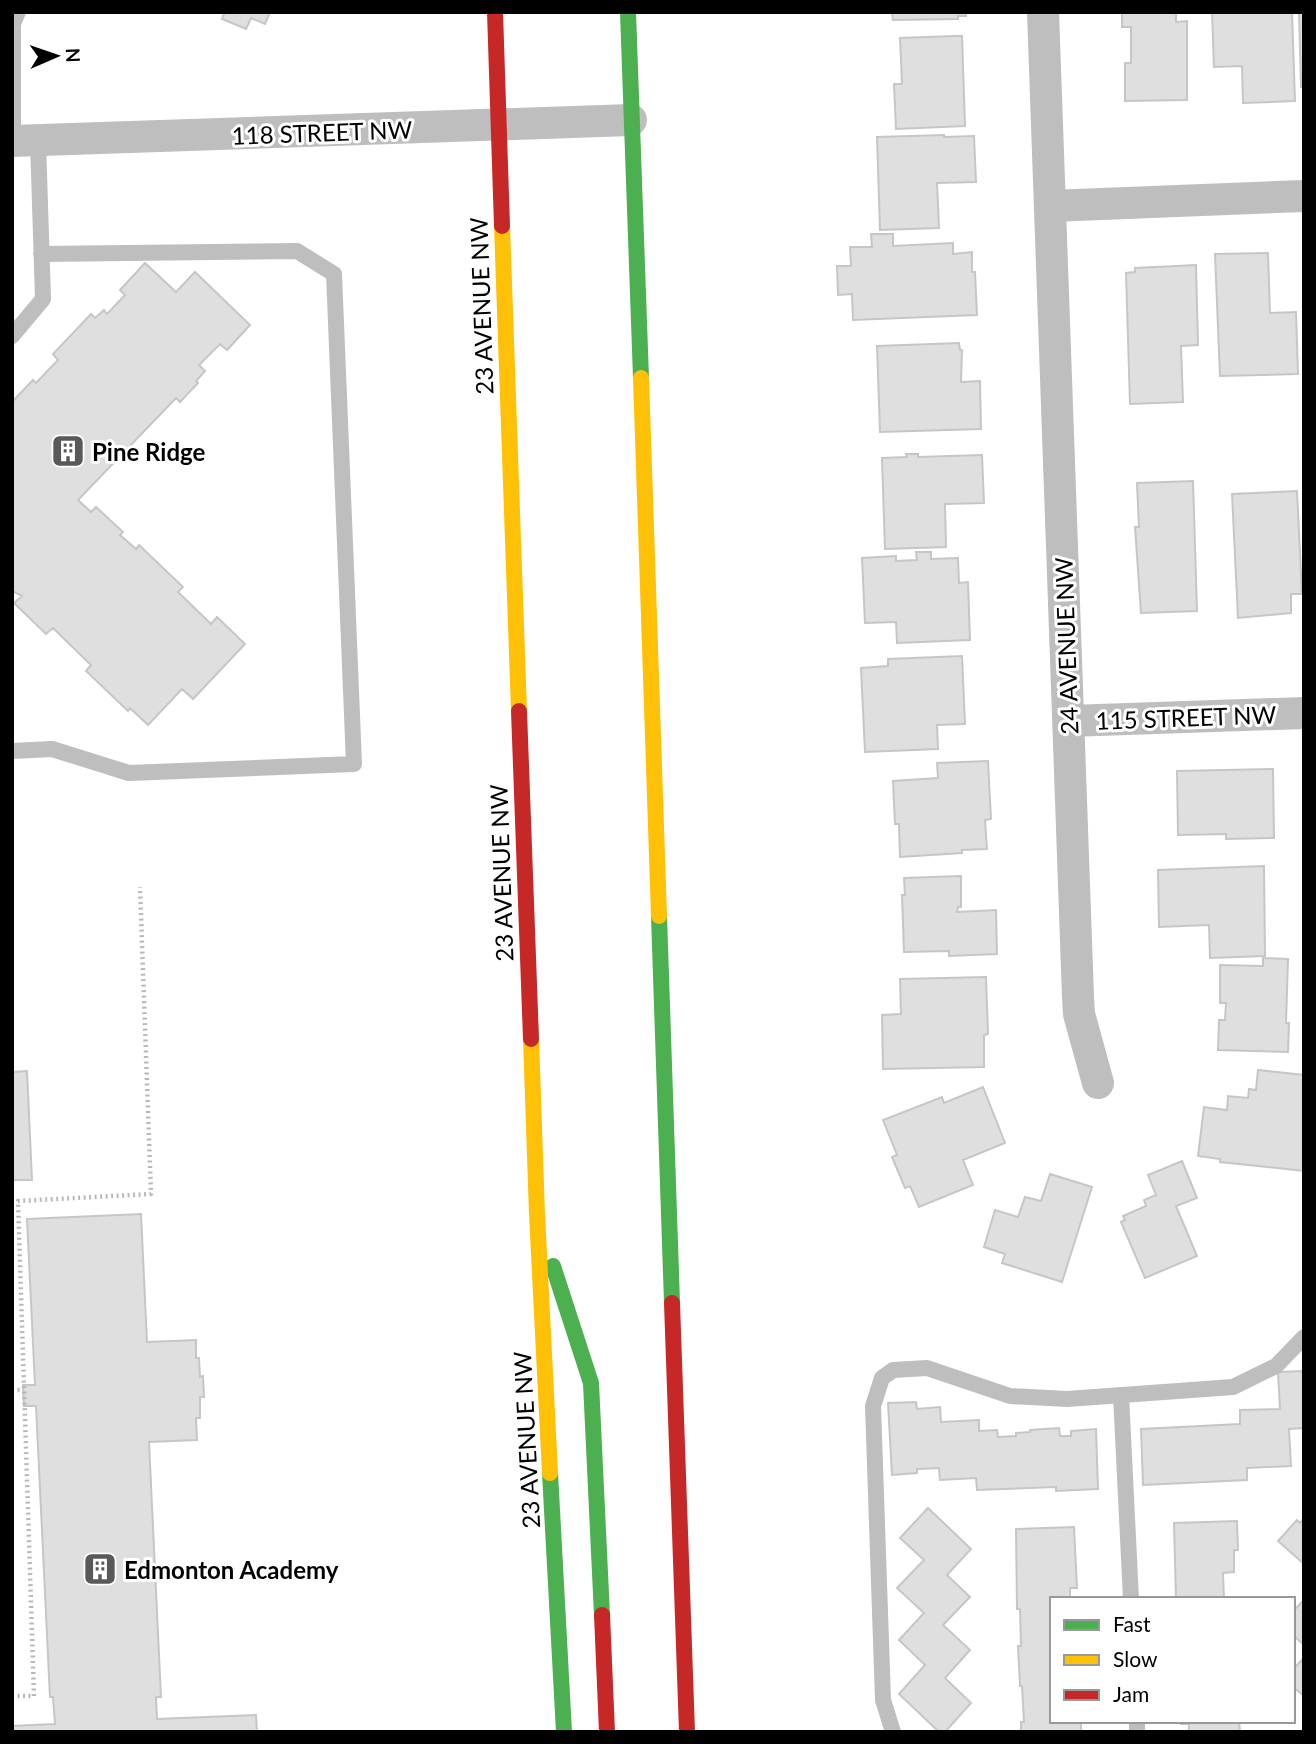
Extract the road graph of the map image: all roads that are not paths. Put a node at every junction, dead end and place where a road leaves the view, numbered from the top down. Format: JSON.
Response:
{"nodes":[{"id":1,"x":18,"y":12,"type":"edge"},
{"id":2,"x":495,"y":12,"type":"edge"},
{"id":3,"x":628,"y":12,"type":"edge"},
{"id":4,"x":1043,"y":12,"type":"edge"},
{"id":5,"x":631,"y":120,"type":"junction"},
{"id":6,"x":497,"y":126,"type":"junction"},
{"id":7,"x":21,"y":141,"type":"edge"},
{"id":8,"x":1304,"y":196,"type":"edge"},
{"id":9,"x":1051,"y":206,"type":"junction"},
{"id":10,"x":41,"y":254,"type":"junction"},
{"id":11,"x":12,"y":336,"type":"edge"},
{"id":12,"x":1304,"y":713,"type":"edge"},
{"id":13,"x":1069,"y":721,"type":"junction"},
{"id":14,"x":12,"y":751,"type":"edge"},
{"id":15,"x":1098,"y":1083,"type":"dead end"},
{"id":16,"x":537,"y":1214,"type":"junction"},
{"id":17,"x":1304,"y":1337,"type":"edge"},
{"id":18,"x":1121,"y":1395,"type":"junction"},
{"id":19,"x":1131,"y":1597,"type":"edge"},
{"id":20,"x":564,"y":1732,"type":"edge"},
{"id":21,"x":607,"y":1732,"type":"edge"},
{"id":22,"x":687,"y":1732,"type":"edge"},
{"id":23,"x":893,"y":1732,"type":"edge"}],
"edges":[{"from":1,"to":7,"type":"lane"},
{"from":2,"to":6,"type":"main road","name":"23 AVENUE NW"},
{"from":3,"to":5,"type":"main road"},
{"from":4,"to":9,"type":"street","name":"24 AVENUE NW"},
{"from":5,"to":6,"type":"street","name":"118 STREET NW"},
{"from":5,"to":22,"type":"main road"},
{"from":6,"to":7,"type":"street","name":"118 STREET NW"},
{"from":6,"to":16,"type":"main road","name":"23 AVENUE NW"},
{"from":7,"to":10,"type":"lane"},
{"from":8,"to":9,"type":"street"},
{"from":9,"to":13,"type":"street","name":"24 AVENUE NW"},
{"from":10,"to":11,"type":"lane"},
{"from":10,"to":14,"type":"lane"},
{"from":12,"to":13,"type":"street","name":"115 STREET NW"},
{"from":13,"to":15,"type":"street","name":"24 AVENUE NW"},
{"from":16,"to":20,"type":"main road","name":"23 AVENUE NW"},
{"from":16,"to":21,"type":"main road"},
{"from":17,"to":18,"type":"lane"},
{"from":18,"to":19,"type":"lane"},
{"from":18,"to":23,"type":"lane"}]}
